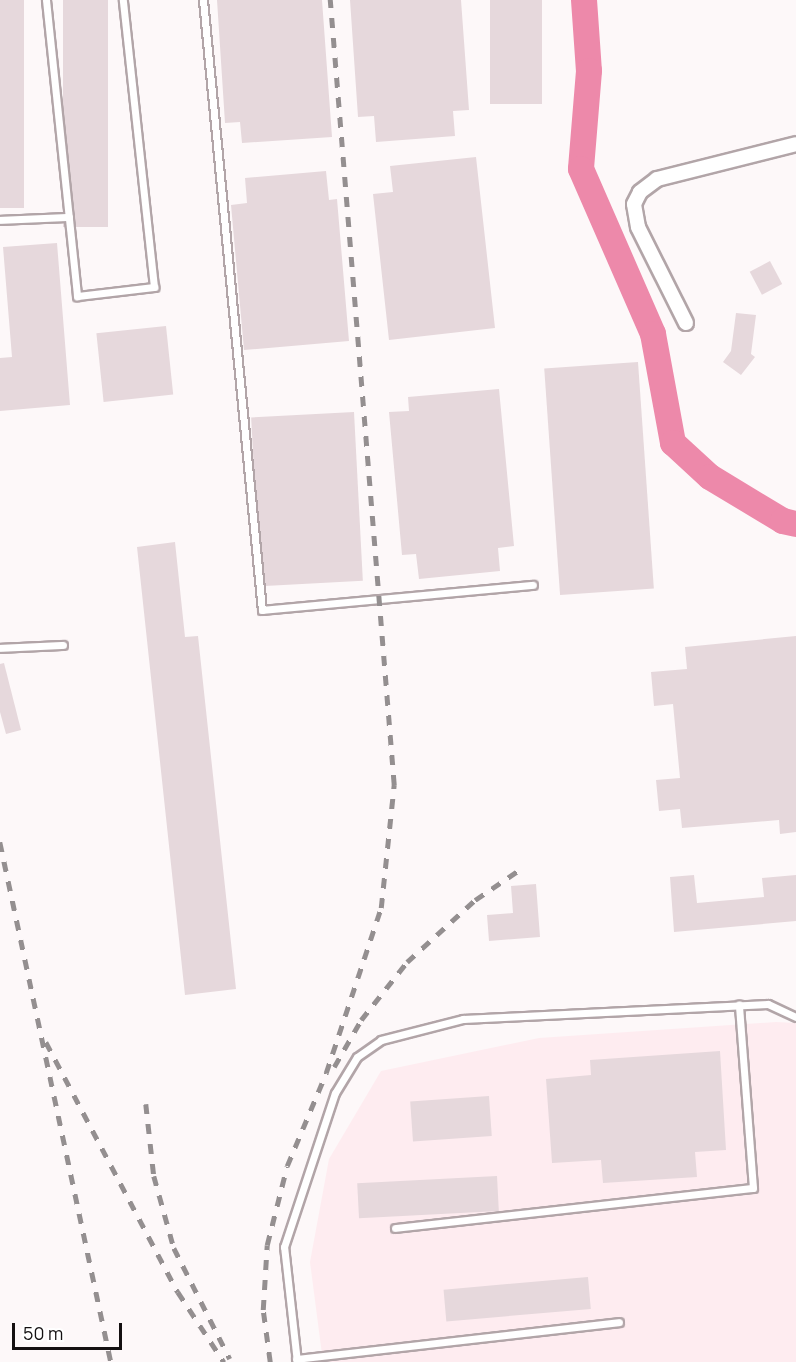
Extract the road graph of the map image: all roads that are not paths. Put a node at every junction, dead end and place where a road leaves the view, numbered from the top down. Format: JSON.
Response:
{"nodes":[{"id":1,"x":46,"y":0,"type":"edge"},
{"id":2,"x":123,"y":0,"type":"edge"},
{"id":3,"x":203,"y":0,"type":"edge"},
{"id":4,"x":796,"y":144,"type":"edge"},
{"id":5,"x":69,"y":217,"type":"junction"},
{"id":6,"x":0,"y":220,"type":"edge"},
{"id":7,"x":686,"y":323,"type":"dead end"},
{"id":8,"x":533,"y":585,"type":"dead end"},
{"id":9,"x":63,"y":645,"type":"dead end"},
{"id":10,"x":0,"y":648,"type":"edge"},
{"id":11,"x":739,"y":1005,"type":"junction"},
{"id":12,"x":796,"y":1017,"type":"edge"},
{"id":13,"x":394,"y":1228,"type":"dead end"},
{"id":14,"x":619,"y":1322,"type":"dead end"},
{"id":15,"x":297,"y":1361,"type":"edge"}],
"edges":[{"from":1,"to":5,"type":"lane"},
{"from":2,"to":5,"type":"lane"},
{"from":3,"to":8,"type":"lane"},
{"from":4,"to":7,"type":"street"},
{"from":5,"to":6,"type":"lane"},
{"from":9,"to":10,"type":"lane"},
{"from":11,"to":12,"type":"lane"},
{"from":11,"to":13,"type":"lane"},
{"from":11,"to":15,"type":"lane"},
{"from":14,"to":15,"type":"lane"}]}
